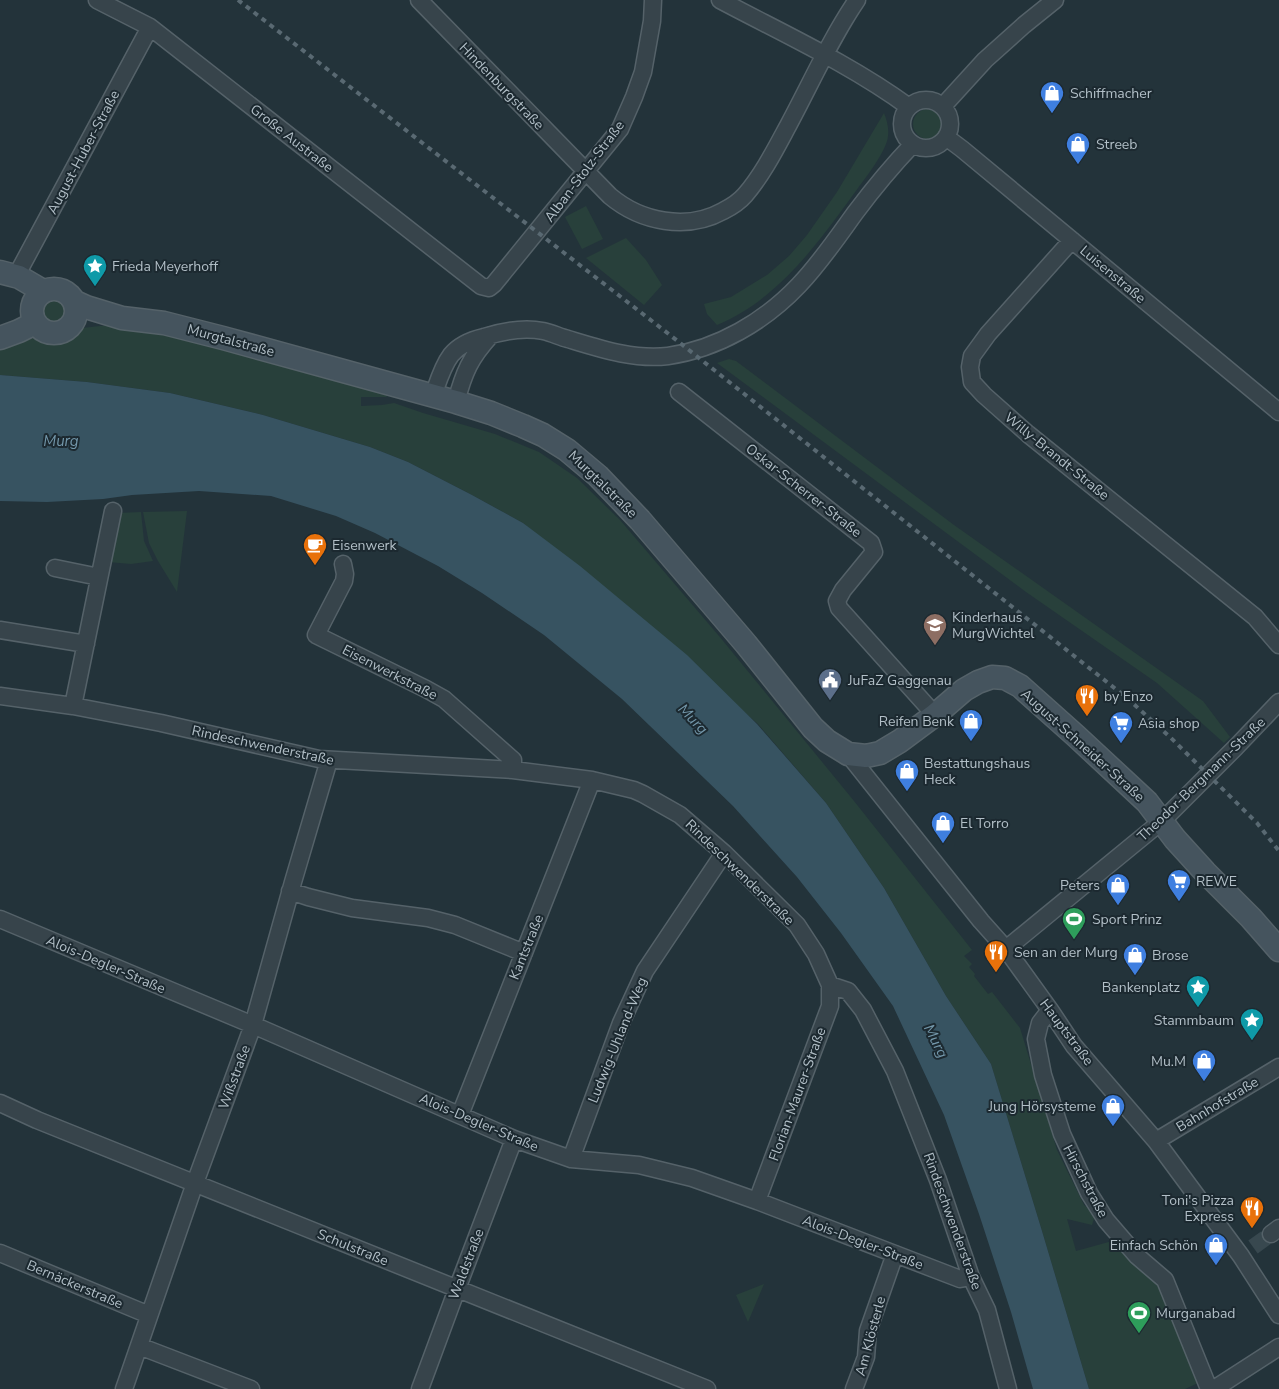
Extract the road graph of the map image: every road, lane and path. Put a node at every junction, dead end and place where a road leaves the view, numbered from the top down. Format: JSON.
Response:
{"nodes":[{"id":1,"x":96,"y":0,"type":"edge"},
{"id":2,"x":419,"y":0,"type":"edge"},
{"id":3,"x":653,"y":0,"type":"edge"},
{"id":4,"x":720,"y":0,"type":"edge"},
{"id":5,"x":857,"y":0,"type":"edge"},
{"id":6,"x":1055,"y":0,"type":"edge"},
{"id":7,"x":150,"y":27,"type":"junction"},
{"id":8,"x":826,"y":54,"type":"junction"},
{"id":9,"x":943,"y":106,"type":"junction"},
{"id":10,"x":908,"y":107,"type":"junction"},
{"id":11,"x":946,"y":137,"type":"junction"},
{"id":12,"x":913,"y":144,"type":"junction"},
{"id":13,"x":586,"y":171,"type":"junction"},
{"id":14,"x":1072,"y":240,"type":"junction"},
{"id":15,"x":6,"y":276,"type":"edge"},
{"id":16,"x":481,"y":286,"type":"joint"},
{"id":17,"x":37,"y":306,"type":"junction"},
{"id":18,"x":74,"y":312,"type":"junction"},
{"id":19,"x":491,"y":335,"type":"junction"},
{"id":20,"x":0,"y":338,"type":"edge"},
{"id":21,"x":679,"y":392,"type":"dead end"},
{"id":22,"x":433,"y":396,"type":"junction"},
{"id":23,"x":456,"y":402,"type":"junction"},
{"id":24,"x":1279,"y":412,"type":"edge"},
{"id":25,"x":113,"y":511,"type":"dead end"},
{"id":26,"x":343,"y":564,"type":"dead end"},
{"id":27,"x":55,"y":568,"type":"dead end"},
{"id":28,"x":99,"y":577,"type":"junction"},
{"id":29,"x":0,"y":630,"type":"edge"},
{"id":30,"x":86,"y":644,"type":"junction"},
{"id":31,"x":1279,"y":646,"type":"edge"},
{"id":32,"x":0,"y":696,"type":"edge"},
{"id":33,"x":1279,"y":702,"type":"edge"},
{"id":34,"x":73,"y":706,"type":"junction"},
{"id":35,"x":935,"y":714,"type":"junction"},
{"id":36,"x":848,"y":754,"type":"junction"},
{"id":37,"x":329,"y":760,"type":"junction"},
{"id":38,"x":513,"y":770,"type":"junction"},
{"id":39,"x":592,"y":780,"type":"junction"},
{"id":40,"x":1162,"y":821,"type":"junction"},
{"id":41,"x":724,"y":853,"type":"junction"},
{"id":42,"x":290,"y":891,"type":"junction"},
{"id":43,"x":0,"y":919,"type":"edge"},
{"id":44,"x":1006,"y":950,"type":"junction"},
{"id":45,"x":1279,"y":950,"type":"edge"},
{"id":46,"x":524,"y":953,"type":"junction"},
{"id":47,"x":830,"y":985,"type":"junction"},
{"id":48,"x":1050,"y":1010,"type":"junction"},
{"id":49,"x":253,"y":1025,"type":"junction"},
{"id":50,"x":1279,"y":1067,"type":"edge"},
{"id":51,"x":0,"y":1102,"type":"edge"},
{"id":52,"x":460,"y":1115,"type":"junction"},
{"id":53,"x":514,"y":1139,"type":"junction"},
{"id":54,"x":1156,"y":1141,"type":"junction"},
{"id":55,"x":570,"y":1159,"type":"junction"},
{"id":56,"x":195,"y":1183,"type":"junction"},
{"id":57,"x":757,"y":1201,"type":"junction"},
{"id":58,"x":0,"y":1253,"type":"edge"},
{"id":59,"x":895,"y":1254,"type":"junction"},
{"id":60,"x":971,"y":1277,"type":"junction"},
{"id":61,"x":456,"y":1288,"type":"junction"},
{"id":62,"x":149,"y":1315,"type":"junction"},
{"id":63,"x":1279,"y":1315,"type":"edge"},
{"id":64,"x":139,"y":1346,"type":"junction"},
{"id":65,"x":1279,"y":1347,"type":"edge"},
{"id":66,"x":124,"y":1389,"type":"edge"},
{"id":67,"x":251,"y":1389,"type":"edge"},
{"id":68,"x":420,"y":1389,"type":"edge"},
{"id":69,"x":707,"y":1389,"type":"edge"},
{"id":70,"x":854,"y":1389,"type":"edge"},
{"id":71,"x":1008,"y":1389,"type":"edge"},
{"id":72,"x":1209,"y":1389,"type":"edge"},
{"id":73,"x":1214,"y":1389,"type":"edge"}],
"edges":[{"from":1,"to":7,"type":"street","name":"Große Austraße"},
{"from":2,"to":13,"type":"street","name":"Hindenburgstraße"},
{"from":3,"to":13,"type":"street","name":"Alban-Stolz-Straße"},
{"from":4,"to":8,"type":"street"},
{"from":5,"to":8,"type":"street","name":"Hindenburgstraße"},
{"from":6,"to":9,"type":"street"},
{"from":7,"to":15,"type":"street","name":"August-Huber-Straße"},
{"from":7,"to":16,"type":"street","name":"Große Austraße"},
{"from":8,"to":10,"type":"street"},
{"from":8,"to":13,"type":"street","name":"Hindenburgstraße"},
{"from":9,"to":10,"type":"street"},
{"from":9,"to":11,"type":"street"},
{"from":10,"to":12,"type":"street"},
{"from":11,"to":12,"type":"street"},
{"from":11,"to":14,"type":"street","name":"Luisenstraße"},
{"from":12,"to":19,"type":"street"},
{"from":13,"to":16,"type":"street","name":"Alban-Stolz-Straße"},
{"from":14,"to":24,"type":"street","name":"Luisenstraße"},
{"from":14,"to":31,"type":"street","name":"Willy-Brandt-Straße"},
{"from":15,"to":17,"type":"street","name":"Murgtalstraße"},
{"from":17,"to":18,"type":"street","name":"Murgtalstraße"},
{"from":17,"to":18,"type":"street","name":"Murgtalstraße"},
{"from":17,"to":20,"type":"street"},
{"from":18,"to":22,"type":"street","name":"Murgtalstraße"},
{"from":19,"to":22,"type":"street"},
{"from":19,"to":23,"type":"street"},
{"from":21,"to":35,"type":"street","name":"Oskar-Scherrer-Straße"},
{"from":22,"to":23,"type":"street","name":"Murgtalstraße"},
{"from":23,"to":36,"type":"street","name":"Murgtalstraße"},
{"from":25,"to":28,"type":"street"},
{"from":26,"to":38,"type":"street","name":"Eisenwerkstraße"},
{"from":27,"to":28,"type":"street"},
{"from":28,"to":30,"type":"street"},
{"from":29,"to":30,"type":"street"},
{"from":30,"to":34,"type":"street"},
{"from":32,"to":34,"type":"street","name":"Rindeschwenderstraße"},
{"from":33,"to":40,"type":"street","name":"Theodor-Bergmann-Straße"},
{"from":34,"to":37,"type":"street","name":"Rindeschwenderstraße"},
{"from":35,"to":36,"type":"street","name":"August-Schneider-Straße"},
{"from":35,"to":40,"type":"street","name":"August-Schneider-Straße"},
{"from":36,"to":44,"type":"street","name":"Hauptstraße"},
{"from":37,"to":38,"type":"street","name":"Rindeschwenderstraße"},
{"from":37,"to":42,"type":"street","name":"Wißstraße"},
{"from":38,"to":39,"type":"street","name":"Rindeschwenderstraße"},
{"from":39,"to":41,"type":"street","name":"Rindeschwenderstraße"},
{"from":39,"to":46,"type":"street","name":"Kantstraße"},
{"from":40,"to":44,"type":"street","name":"Theodor-Bergmann-Straße"},
{"from":40,"to":45,"type":"street","name":"August-Schneider-Straße"},
{"from":41,"to":47,"type":"street","name":"Rindeschwenderstraße"},
{"from":41,"to":55,"type":"street","name":"Ludwig-Uhland-Weg"},
{"from":42,"to":46,"type":"street"},
{"from":42,"to":49,"type":"street","name":"Wißstraße"},
{"from":43,"to":49,"type":"street","name":"Alois-Degler-Straße"},
{"from":44,"to":48,"type":"street","name":"Hauptstraße"},
{"from":46,"to":52,"type":"street","name":"Kantstraße"},
{"from":47,"to":57,"type":"street","name":"Florian-Maurer-Straße"},
{"from":47,"to":60,"type":"street","name":"Rindeschwenderstraße"},
{"from":48,"to":54,"type":"street","name":"Hauptstraße"},
{"from":48,"to":72,"type":"street","name":"Hirschstraße"},
{"from":49,"to":52,"type":"street","name":"Alois-Degler-Straße"},
{"from":49,"to":56,"type":"street","name":"Wißstraße"},
{"from":50,"to":54,"type":"street","name":"Bahnhofstraße"},
{"from":51,"to":56,"type":"street","name":"Schulstraße"},
{"from":52,"to":53,"type":"street","name":"Alois-Degler-Straße"},
{"from":53,"to":55,"type":"street","name":"Alois-Degler-Straße"},
{"from":53,"to":61,"type":"street","name":"Waldstraße"},
{"from":54,"to":63,"type":"street","name":"Hauptstraße"},
{"from":55,"to":57,"type":"street","name":"Alois-Degler-Straße"},
{"from":56,"to":61,"type":"street","name":"Schulstraße"},
{"from":56,"to":62,"type":"street","name":"Wißstraße"},
{"from":57,"to":59,"type":"street","name":"Alois-Degler-Straße"},
{"from":58,"to":62,"type":"street","name":"Bernäckerstraße"},
{"from":59,"to":60,"type":"street","name":"Alois-Degler-Straße"},
{"from":59,"to":70,"type":"street","name":"Am Klösterle"},
{"from":60,"to":71,"type":"street","name":"Rindeschwenderstraße"},
{"from":61,"to":68,"type":"street","name":"Waldstraße"},
{"from":61,"to":69,"type":"street","name":"Schulstraße"},
{"from":62,"to":64,"type":"street","name":"Wißstraße"},
{"from":64,"to":66,"type":"street","name":"Wißstraße"},
{"from":64,"to":67,"type":"street"},
{"from":65,"to":73,"type":"street"}]}
